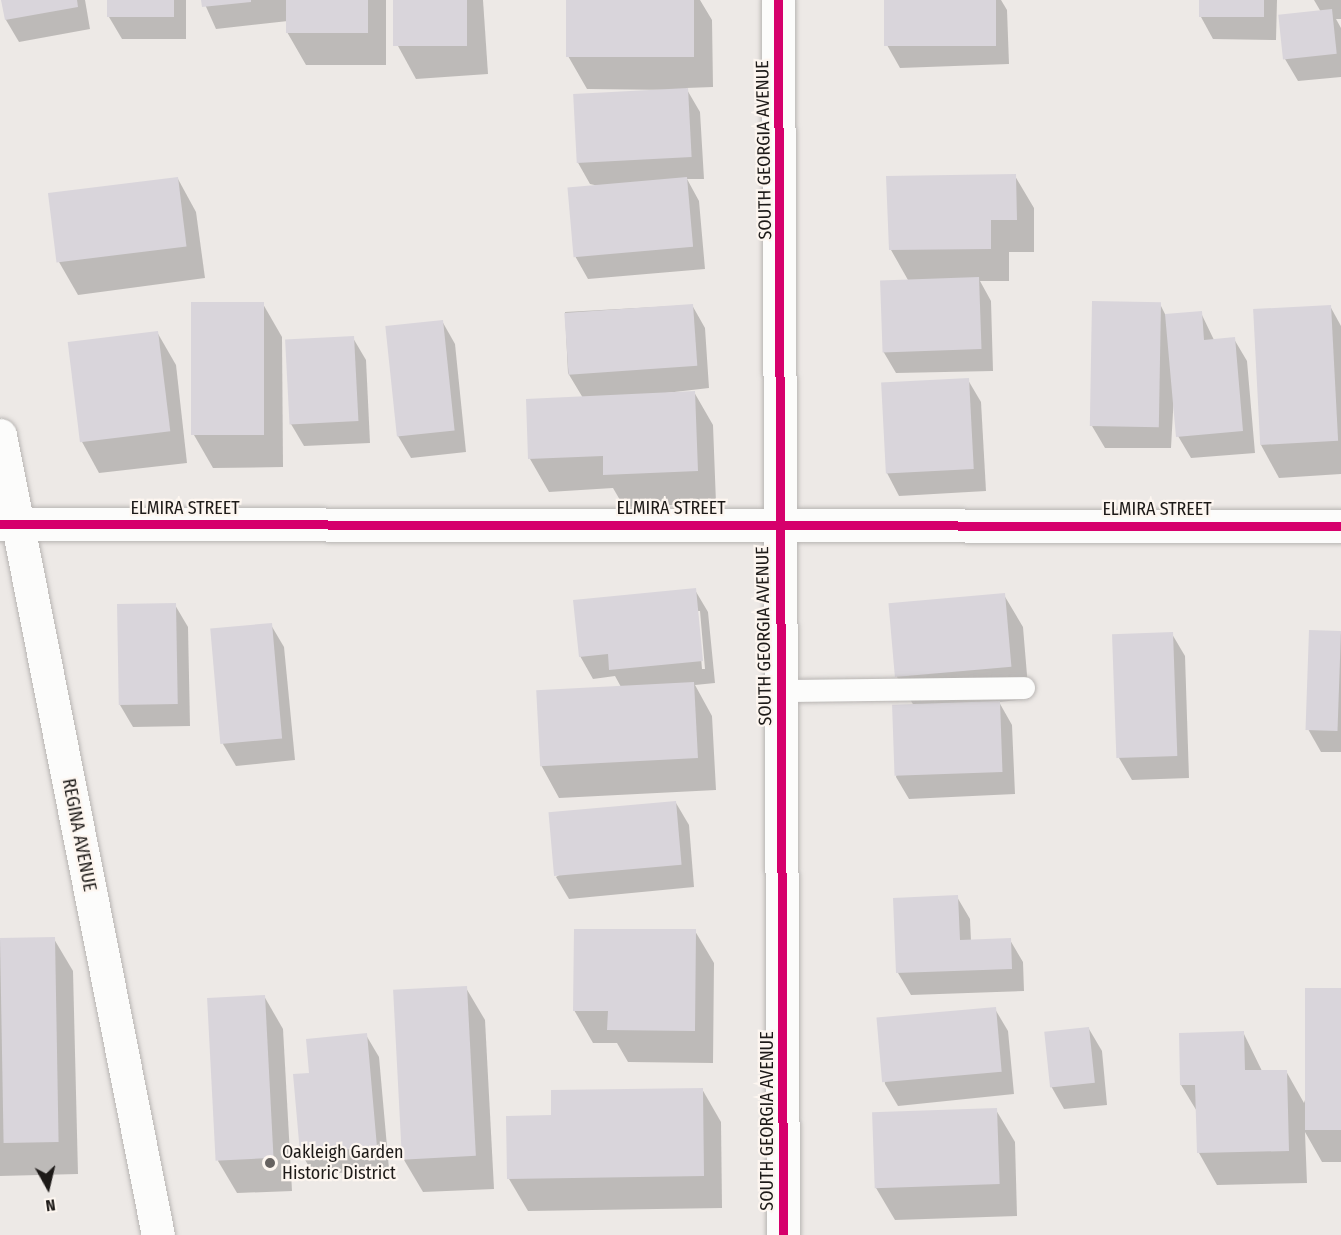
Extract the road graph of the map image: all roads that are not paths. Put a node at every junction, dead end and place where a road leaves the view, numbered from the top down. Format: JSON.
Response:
{"nodes":[{"id":1,"x":778,"y":0,"type":"edge"},
{"id":2,"x":0,"y":435,"type":"edge"},
{"id":3,"x":8,"y":524,"type":"edge"},
{"id":4,"x":779,"y":525,"type":"junction"},
{"id":5,"x":1341,"y":526,"type":"edge"},
{"id":6,"x":1024,"y":688,"type":"dead end"},
{"id":7,"x":781,"y":691,"type":"junction"},
{"id":8,"x":158,"y":1235,"type":"edge"},
{"id":9,"x":783,"y":1235,"type":"edge"}],
"edges":[{"from":1,"to":4,"type":"street","name":"SOUTH GEORGIA AVENUE"},
{"from":2,"to":3,"type":"street","name":"REGINA AVENUE"},
{"from":3,"to":4,"type":"street","name":"ELMIRA STREET"},
{"from":3,"to":8,"type":"street","name":"REGINA AVENUE"},
{"from":4,"to":5,"type":"street","name":"ELMIRA STREET"},
{"from":4,"to":7,"type":"street","name":"SOUTH GEORGIA AVENUE"},
{"from":6,"to":7,"type":"lane"},
{"from":7,"to":9,"type":"street","name":"SOUTH GEORGIA AVENUE"}]}
